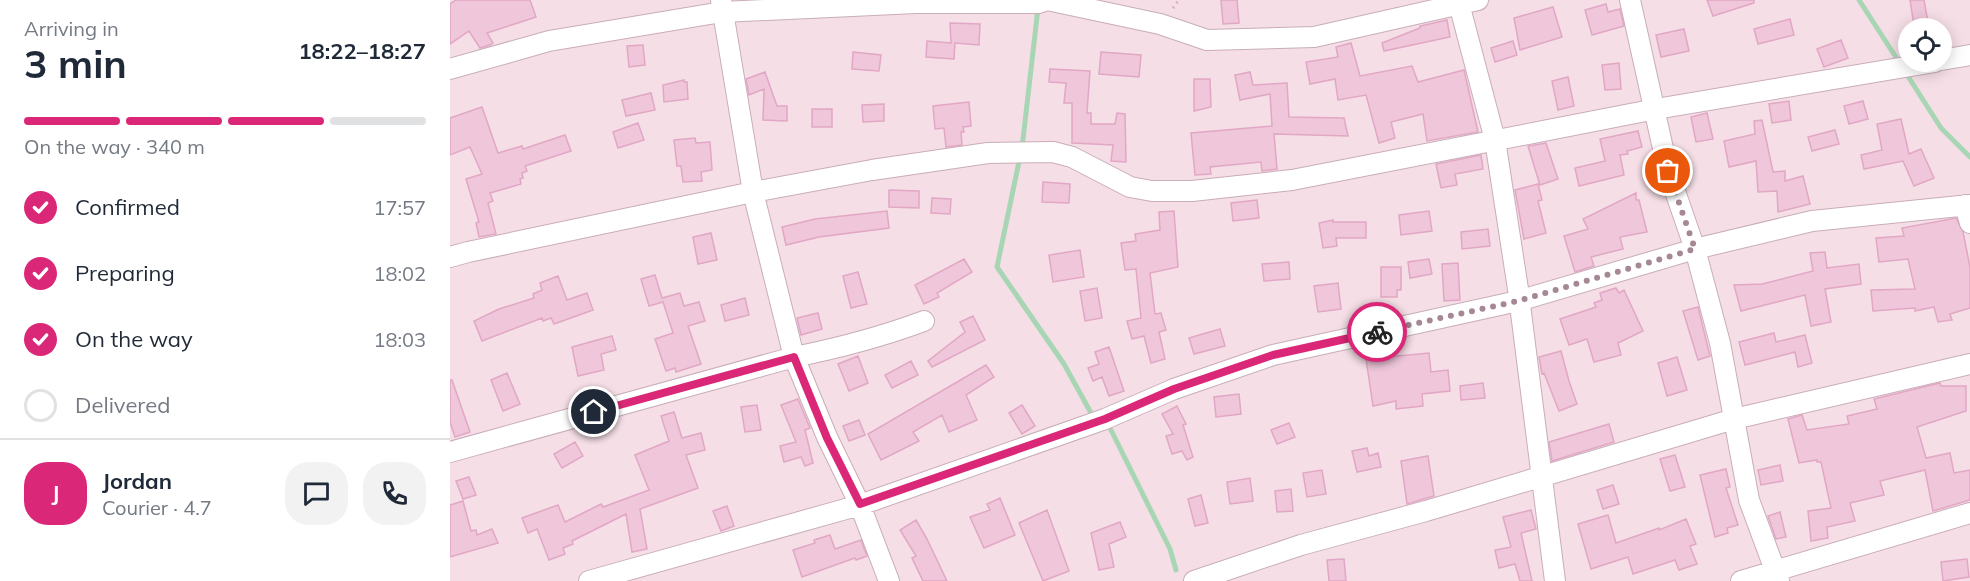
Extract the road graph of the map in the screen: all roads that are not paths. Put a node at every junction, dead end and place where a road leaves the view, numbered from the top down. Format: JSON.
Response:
{"nodes":[{"id":1,"x":1630,"y":0,"type":"edge"},
{"id":2,"x":1039,"y":1,"type":"edge"},
{"id":3,"x":1465,"y":2,"type":"edge"},
{"id":4,"x":721,"y":6,"type":"edge"},
{"id":5,"x":1970,"y":55,"type":"edge"},
{"id":6,"x":1952,"y":58,"type":"edge"},
{"id":7,"x":1898,"y":68,"type":"edge"},
{"id":8,"x":450,"y":69,"type":"edge"},
{"id":9,"x":1656,"y":109,"type":"junction"},
{"id":10,"x":1495,"y":140,"type":"junction"},
{"id":11,"x":753,"y":192,"type":"junction"},
{"id":12,"x":1968,"y":211,"type":"edge"},
{"id":13,"x":1695,"y":249,"type":"junction"},
{"id":14,"x":450,"y":257,"type":"edge"},
{"id":15,"x":1518,"y":301,"type":"junction"},
{"id":16,"x":924,"y":321,"type":"dead end"},
{"id":17,"x":794,"y":357,"type":"junction"},
{"id":18,"x":1970,"y":364,"type":"edge"},
{"id":19,"x":1734,"y":419,"type":"junction"},
{"id":20,"x":450,"y":452,"type":"edge"},
{"id":21,"x":1541,"y":476,"type":"junction"},
{"id":22,"x":860,"y":504,"type":"junction"},
{"id":23,"x":1970,"y":513,"type":"edge"},
{"id":24,"x":1777,"y":576,"type":"edge"},
{"id":25,"x":589,"y":581,"type":"edge"},
{"id":26,"x":889,"y":581,"type":"edge"},
{"id":27,"x":1194,"y":581,"type":"edge"},
{"id":28,"x":1556,"y":581,"type":"edge"},
{"id":29,"x":1741,"y":581,"type":"edge"}],
"edges":[{"from":1,"to":9,"type":"street"},
{"from":2,"to":3,"type":"street"},
{"from":2,"to":4,"type":"street"},
{"from":3,"to":10,"type":"street"},
{"from":4,"to":8,"type":"street"},
{"from":4,"to":11,"type":"street"},
{"from":5,"to":6,"type":"street"},
{"from":7,"to":9,"type":"street"},
{"from":9,"to":10,"type":"street"},
{"from":9,"to":13,"type":"street"},
{"from":10,"to":11,"type":"street"},
{"from":10,"to":15,"type":"street"},
{"from":11,"to":14,"type":"street"},
{"from":11,"to":17,"type":"street"},
{"from":12,"to":13,"type":"street"},
{"from":13,"to":15,"type":"street"},
{"from":13,"to":19,"type":"street"},
{"from":15,"to":21,"type":"street"},
{"from":15,"to":22,"type":"street"},
{"from":16,"to":17,"type":"street"},
{"from":17,"to":20,"type":"street"},
{"from":17,"to":22,"type":"street"},
{"from":18,"to":19,"type":"street"},
{"from":19,"to":21,"type":"street"},
{"from":19,"to":24,"type":"street"},
{"from":21,"to":27,"type":"street"},
{"from":21,"to":28,"type":"street"},
{"from":22,"to":25,"type":"street"},
{"from":22,"to":26,"type":"street"},
{"from":23,"to":24,"type":"street"},
{"from":24,"to":29,"type":"street"}]}
